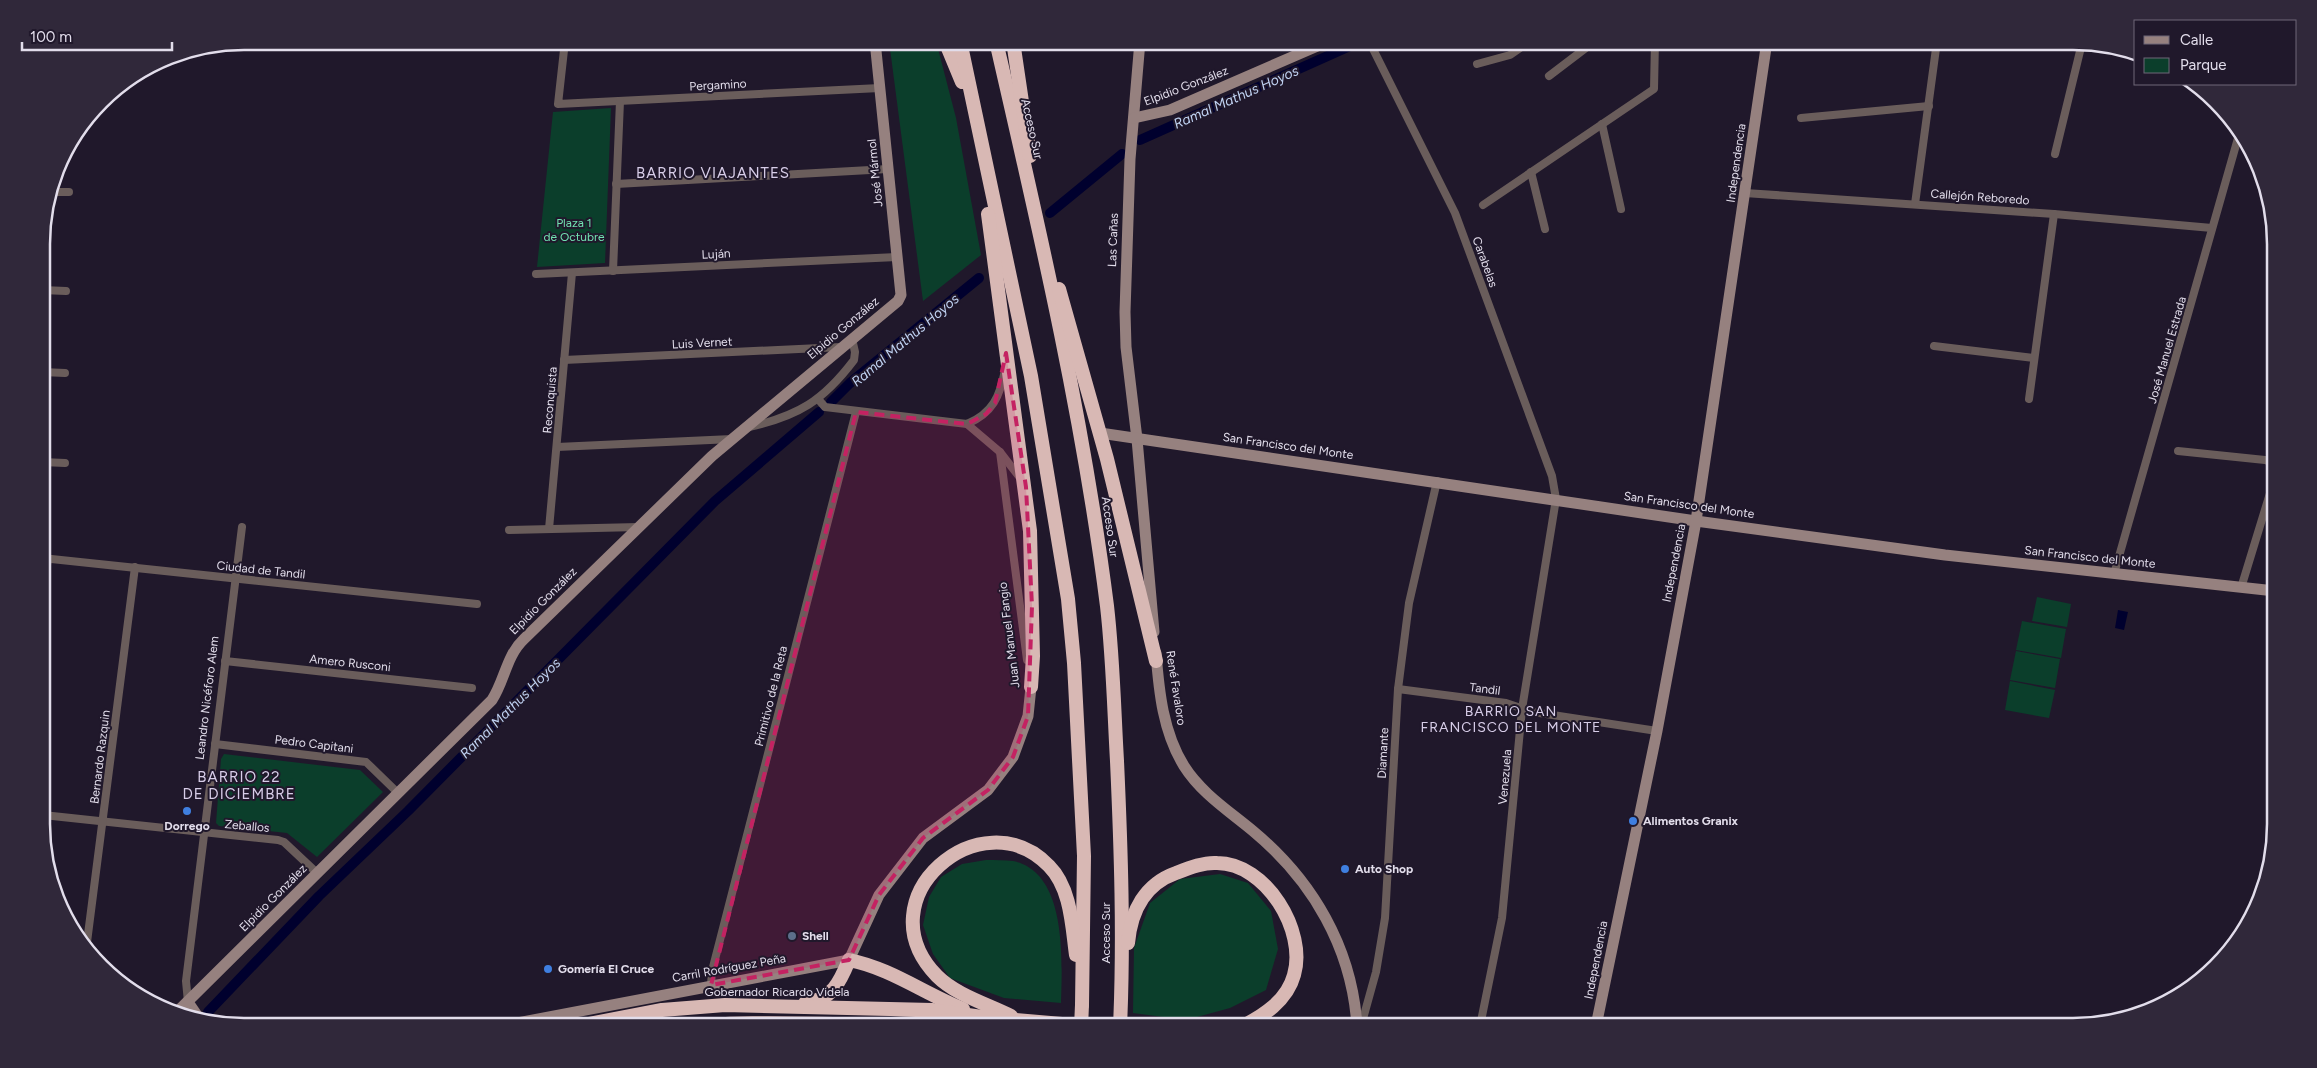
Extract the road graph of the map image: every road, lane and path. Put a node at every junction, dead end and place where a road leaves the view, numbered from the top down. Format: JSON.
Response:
{"nodes":[{"id":1,"x":564,"y":50,"type":"edge"},
{"id":2,"x":876,"y":50,"type":"edge"},
{"id":3,"x":949,"y":50,"type":"edge"},
{"id":4,"x":962,"y":50,"type":"edge"},
{"id":5,"x":998,"y":50,"type":"edge"},
{"id":6,"x":1014,"y":50,"type":"edge"},
{"id":7,"x":1139,"y":50,"type":"edge"},
{"id":8,"x":1308,"y":50,"type":"edge"},
{"id":9,"x":1374,"y":50,"type":"edge"},
{"id":10,"x":1517,"y":50,"type":"edge"},
{"id":11,"x":1583,"y":50,"type":"edge"},
{"id":12,"x":1655,"y":50,"type":"edge"},
{"id":13,"x":1766,"y":50,"type":"edge"},
{"id":14,"x":1936,"y":50,"type":"edge"},
{"id":15,"x":2080,"y":50,"type":"edge"},
{"id":16,"x":1477,"y":64,"type":"dead end"},
{"id":17,"x":1549,"y":76,"type":"dead end"},
{"id":18,"x":880,"y":88,"type":"junction"},
{"id":19,"x":620,"y":101,"type":"junction"},
{"id":20,"x":1928,"y":106,"type":"junction"},
{"id":21,"x":1134,"y":118,"type":"junction"},
{"id":22,"x":1801,"y":118,"type":"dead end"},
{"id":23,"x":978,"y":124,"type":"junction"},
{"id":24,"x":1602,"y":124,"type":"junction"},
{"id":25,"x":2237,"y":141,"type":"edge"},
{"id":26,"x":983,"y":153,"type":"junction"},
{"id":27,"x":2055,"y":154,"type":"dead end"},
{"id":28,"x":888,"y":169,"type":"junction"},
{"id":29,"x":1531,"y":172,"type":"junction"},
{"id":30,"x":616,"y":184,"type":"junction"},
{"id":31,"x":57,"y":192,"type":"edge"},
{"id":32,"x":69,"y":192,"type":"dead end"},
{"id":33,"x":1745,"y":193,"type":"junction"},
{"id":34,"x":1915,"y":204,"type":"junction"},
{"id":35,"x":1483,"y":205,"type":"dead end"},
{"id":36,"x":1621,"y":209,"type":"dead end"},
{"id":37,"x":2054,"y":214,"type":"junction"},
{"id":38,"x":1037,"y":220,"type":"junction"},
{"id":39,"x":1545,"y":228,"type":"dead end"},
{"id":40,"x":2212,"y":228,"type":"junction"},
{"id":41,"x":897,"y":257,"type":"junction"},
{"id":42,"x":613,"y":270,"type":"junction"},
{"id":43,"x":572,"y":272,"type":"junction"},
{"id":44,"x":536,"y":274,"type":"dead end"},
{"id":45,"x":50,"y":290,"type":"edge"},
{"id":46,"x":66,"y":291,"type":"dead end"},
{"id":47,"x":898,"y":301,"type":"joint"},
{"id":48,"x":852,"y":339,"type":"junction"},
{"id":49,"x":1934,"y":346,"type":"dead end"},
{"id":50,"x":841,"y":347,"type":"junction"},
{"id":51,"x":1006,"y":353,"type":"junction"},
{"id":52,"x":2034,"y":358,"type":"junction"},
{"id":53,"x":564,"y":360,"type":"junction"},
{"id":54,"x":50,"y":372,"type":"edge"},
{"id":55,"x":65,"y":373,"type":"dead end"},
{"id":56,"x":818,"y":399,"type":"junction"},
{"id":57,"x":2029,"y":399,"type":"dead end"},
{"id":58,"x":856,"y":412,"type":"junction"},
{"id":59,"x":967,"y":424,"type":"junction"},
{"id":60,"x":745,"y":428,"type":"junction"},
{"id":61,"x":1100,"y":433,"type":"junction"},
{"id":62,"x":732,"y":438,"type":"junction"},
{"id":63,"x":1137,"y":439,"type":"junction"},
{"id":64,"x":557,"y":447,"type":"junction"},
{"id":65,"x":2178,"y":451,"type":"dead end"},
{"id":66,"x":1000,"y":452,"type":"junction"},
{"id":67,"x":2267,"y":461,"type":"edge"},
{"id":68,"x":50,"y":462,"type":"edge"},
{"id":69,"x":65,"y":463,"type":"dead end"},
{"id":70,"x":1437,"y":481,"type":"junction"},
{"id":71,"x":1026,"y":487,"type":"junction"},
{"id":72,"x":1556,"y":499,"type":"junction"},
{"id":73,"x":2267,"y":503,"type":"edge"},
{"id":74,"x":1696,"y":521,"type":"junction"},
{"id":75,"x":242,"y":527,"type":"dead end"},
{"id":76,"x":639,"y":527,"type":"junction"},
{"id":77,"x":549,"y":529,"type":"junction"},
{"id":78,"x":509,"y":530,"type":"dead end"},
{"id":79,"x":50,"y":558,"type":"edge"},
{"id":80,"x":135,"y":567,"type":"junction"},
{"id":81,"x":2114,"y":574,"type":"junction"},
{"id":82,"x":235,"y":579,"type":"junction"},
{"id":83,"x":2241,"y":588,"type":"junction"},
{"id":84,"x":2267,"y":590,"type":"edge"},
{"id":85,"x":477,"y":604,"type":"dead end"},
{"id":86,"x":225,"y":661,"type":"junction"},
{"id":87,"x":1156,"y":661,"type":"junction"},
{"id":88,"x":1031,"y":687,"type":"junction"},
{"id":89,"x":472,"y":688,"type":"dead end"},
{"id":90,"x":1398,"y":689,"type":"junction"},
{"id":91,"x":1522,"y":709,"type":"junction"},
{"id":92,"x":1657,"y":731,"type":"junction"},
{"id":93,"x":215,"y":744,"type":"junction"},
{"id":94,"x":398,"y":793,"type":"junction"},
{"id":95,"x":50,"y":816,"type":"edge"},
{"id":96,"x":103,"y":822,"type":"junction"},
{"id":97,"x":204,"y":833,"type":"junction"},
{"id":98,"x":317,"y":873,"type":"junction"},
{"id":99,"x":88,"y":938,"type":"edge"},
{"id":100,"x":849,"y":960,"type":"junction"},
{"id":101,"x":710,"y":985,"type":"junction"},
{"id":102,"x":188,"y":1002,"type":"junction"},
{"id":103,"x":1082,"y":1005,"type":"junction"},
{"id":104,"x":775,"y":1006,"type":"junction"},
{"id":105,"x":181,"y":1008,"type":"edge"},
{"id":106,"x":1121,"y":1008,"type":"junction"},
{"id":107,"x":194,"y":1011,"type":"edge"},
{"id":108,"x":982,"y":1017,"type":"junction"},
{"id":109,"x":542,"y":1018,"type":"edge"},
{"id":110,"x":616,"y":1018,"type":"edge"},
{"id":111,"x":974,"y":1018,"type":"edge"},
{"id":112,"x":988,"y":1018,"type":"edge"},
{"id":113,"x":1009,"y":1018,"type":"edge"},
{"id":114,"x":1081,"y":1018,"type":"edge"},
{"id":115,"x":1120,"y":1018,"type":"edge"},
{"id":116,"x":1255,"y":1018,"type":"edge"},
{"id":117,"x":1355,"y":1018,"type":"edge"},
{"id":118,"x":1364,"y":1018,"type":"edge"},
{"id":119,"x":1482,"y":1018,"type":"edge"},
{"id":120,"x":1598,"y":1018,"type":"edge"}],
"edges":[{"from":1,"to":19,"type":"street","name":"Pergamino"},
{"from":2,"to":18,"type":"street","name":"José Mármol"},
{"from":3,"to":23,"type":"highway"},
{"from":4,"to":23,"type":"highway","name":"Acceso Sur"},
{"from":5,"to":38,"type":"highway","name":"Acceso Sur"},
{"from":6,"to":38,"type":"highway"},
{"from":7,"to":21,"type":"street","name":"Las Cañas"},
{"from":8,"to":21,"type":"street","name":"Elpidio González"},
{"from":9,"to":72,"type":"street","name":"Carabelas"},
{"from":10,"to":16,"type":"street"},
{"from":11,"to":17,"type":"street"},
{"from":12,"to":24,"type":"street"},
{"from":13,"to":33,"type":"street","name":"Independencia"},
{"from":14,"to":20,"type":"street"},
{"from":15,"to":27,"type":"street"},
{"from":18,"to":19,"type":"street","name":"Pergamino"},
{"from":18,"to":28,"type":"street","name":"José Mármol"},
{"from":19,"to":30,"type":"street"},
{"from":20,"to":22,"type":"street"},
{"from":20,"to":34,"type":"street"},
{"from":21,"to":63,"type":"street","name":"Las Cañas"},
{"from":23,"to":26,"type":"highway","name":"Acceso Sur"},
{"from":24,"to":29,"type":"street"},
{"from":24,"to":36,"type":"street"},
{"from":25,"to":40,"type":"street","name":"José Manuel Estrada"},
{"from":26,"to":51,"type":"highway"},
{"from":26,"to":103,"type":"highway","name":"Acceso Sur"},
{"from":28,"to":30,"type":"street"},
{"from":28,"to":41,"type":"street","name":"José Mármol"},
{"from":29,"to":35,"type":"street"},
{"from":29,"to":39,"type":"street"},
{"from":30,"to":42,"type":"street"},
{"from":31,"to":32,"type":"street"},
{"from":33,"to":34,"type":"street","name":"Callejón Reboredo"},
{"from":33,"to":74,"type":"street","name":"Independencia"},
{"from":34,"to":37,"type":"street","name":"Callejón Reboredo"},
{"from":37,"to":40,"type":"street","name":"Callejón Reboredo"},
{"from":37,"to":52,"type":"street"},
{"from":38,"to":61,"type":"highway"},
{"from":38,"to":106,"type":"highway","name":"Acceso Sur"},
{"from":40,"to":81,"type":"street","name":"José Manuel Estrada"},
{"from":41,"to":42,"type":"street","name":"Luján"},
{"from":41,"to":47,"type":"street","name":"José Mármol"},
{"from":42,"to":43,"type":"street","name":"Luján"},
{"from":43,"to":44,"type":"street","name":"Luján"},
{"from":43,"to":53,"type":"street","name":"Reconquista"},
{"from":45,"to":46,"type":"street"},
{"from":47,"to":48,"type":"street","name":"Elpidio González"},
{"from":48,"to":50,"type":"street","name":"Elpidio González"},
{"from":48,"to":56,"type":"street"},
{"from":49,"to":52,"type":"street"},
{"from":50,"to":53,"type":"street","name":"Luis Vernet"},
{"from":50,"to":60,"type":"street","name":"Elpidio González"},
{"from":51,"to":59,"type":"street"},
{"from":51,"to":71,"type":"highway"},
{"from":52,"to":57,"type":"street"},
{"from":53,"to":64,"type":"street","name":"Reconquista"},
{"from":54,"to":55,"type":"street"},
{"from":56,"to":58,"type":"street"},
{"from":56,"to":60,"type":"street"},
{"from":58,"to":59,"type":"street"},
{"from":58,"to":101,"type":"street","name":"Primitivo de la Reta"},
{"from":59,"to":66,"type":"street"},
{"from":60,"to":62,"type":"street","name":"Elpidio González"},
{"from":61,"to":63,"type":"street","name":"San Francisco del Monte"},
{"from":61,"to":87,"type":"highway"},
{"from":62,"to":64,"type":"street"},
{"from":62,"to":76,"type":"street","name":"Elpidio González"},
{"from":63,"to":70,"type":"street","name":"San Francisco del Monte"},
{"from":63,"to":87,"type":"street","name":"René Favaloro"},
{"from":64,"to":77,"type":"street","name":"Reconquista"},
{"from":65,"to":67,"type":"street"},
{"from":66,"to":71,"type":"street"},
{"from":66,"to":88,"type":"street","name":"Juan Manuel Fangio"},
{"from":68,"to":69,"type":"street"},
{"from":70,"to":72,"type":"street","name":"San Francisco del Monte"},
{"from":70,"to":90,"type":"street","name":"Diamante"},
{"from":71,"to":88,"type":"highway"},
{"from":72,"to":74,"type":"street","name":"San Francisco del Monte"},
{"from":72,"to":91,"type":"street","name":"Venezuela"},
{"from":73,"to":83,"type":"street"},
{"from":74,"to":81,"type":"street","name":"San Francisco del Monte"},
{"from":74,"to":92,"type":"street","name":"Independencia"},
{"from":75,"to":82,"type":"street","name":"Leandro Nicéforo Alem"},
{"from":76,"to":77,"type":"street"},
{"from":76,"to":94,"type":"street","name":"Elpidio González"},
{"from":77,"to":78,"type":"street"},
{"from":79,"to":80,"type":"street","name":"Ciudad de Tandil"},
{"from":80,"to":82,"type":"street","name":"Ciudad de Tandil"},
{"from":80,"to":96,"type":"street","name":"Bernardo Razquin"},
{"from":81,"to":83,"type":"street","name":"San Francisco del Monte"},
{"from":82,"to":85,"type":"street","name":"Ciudad de Tandil"},
{"from":82,"to":86,"type":"street","name":"Leandro Nicéforo Alem"},
{"from":83,"to":84,"type":"street","name":"San Francisco del Monte"},
{"from":86,"to":89,"type":"street","name":"Amero Rusconi"},
{"from":86,"to":93,"type":"street","name":"Leandro Nicéforo Alem"},
{"from":87,"to":117,"type":"street","name":"René Favaloro"},
{"from":88,"to":100,"type":"street","name":"Juan Manuel Fangio"},
{"from":90,"to":91,"type":"street","name":"Tandil"},
{"from":90,"to":118,"type":"street","name":"Diamante"},
{"from":91,"to":92,"type":"street","name":"Tandil"},
{"from":91,"to":119,"type":"street","name":"Venezuela"},
{"from":92,"to":120,"type":"street","name":"Independencia"},
{"from":93,"to":94,"type":"street","name":"Pedro Capitani"},
{"from":93,"to":97,"type":"street","name":"Leandro Nicéforo Alem"},
{"from":94,"to":98,"type":"street","name":"Elpidio González"},
{"from":95,"to":96,"type":"street","name":"Zeballos"},
{"from":96,"to":97,"type":"street","name":"Zeballos"},
{"from":96,"to":99,"type":"street","name":"Bernardo Razquin"},
{"from":97,"to":98,"type":"street","name":"Zeballos"},
{"from":97,"to":102,"type":"street","name":"Leandro Nicéforo Alem"},
{"from":98,"to":102,"type":"street","name":"Elpidio González"},
{"from":100,"to":101,"type":"street","name":"Carril Rodríguez Peña"},
{"from":100,"to":104,"type":"highway"},
{"from":100,"to":108,"type":"highway"},
{"from":101,"to":109,"type":"street","name":"Carril Rodríguez Peña"},
{"from":102,"to":105,"type":"street","name":"Elpidio González"},
{"from":102,"to":107,"type":"street"},
{"from":103,"to":113,"type":"highway"},
{"from":103,"to":114,"type":"highway","name":"Acceso Sur","bridge":true},
{"from":104,"to":108,"type":"highway","name":"Gobernador Ricardo Videla"},
{"from":104,"to":110,"type":"highway","name":"Gobernador Ricardo Videla"},
{"from":106,"to":115,"type":"highway","name":"Acceso Sur"},
{"from":106,"to":116,"type":"highway"},
{"from":108,"to":111,"type":"highway","name":"Gobernador Ricardo Videla"},
{"from":108,"to":112,"type":"highway","name":"Gobernador Ricardo Videla"}]}
